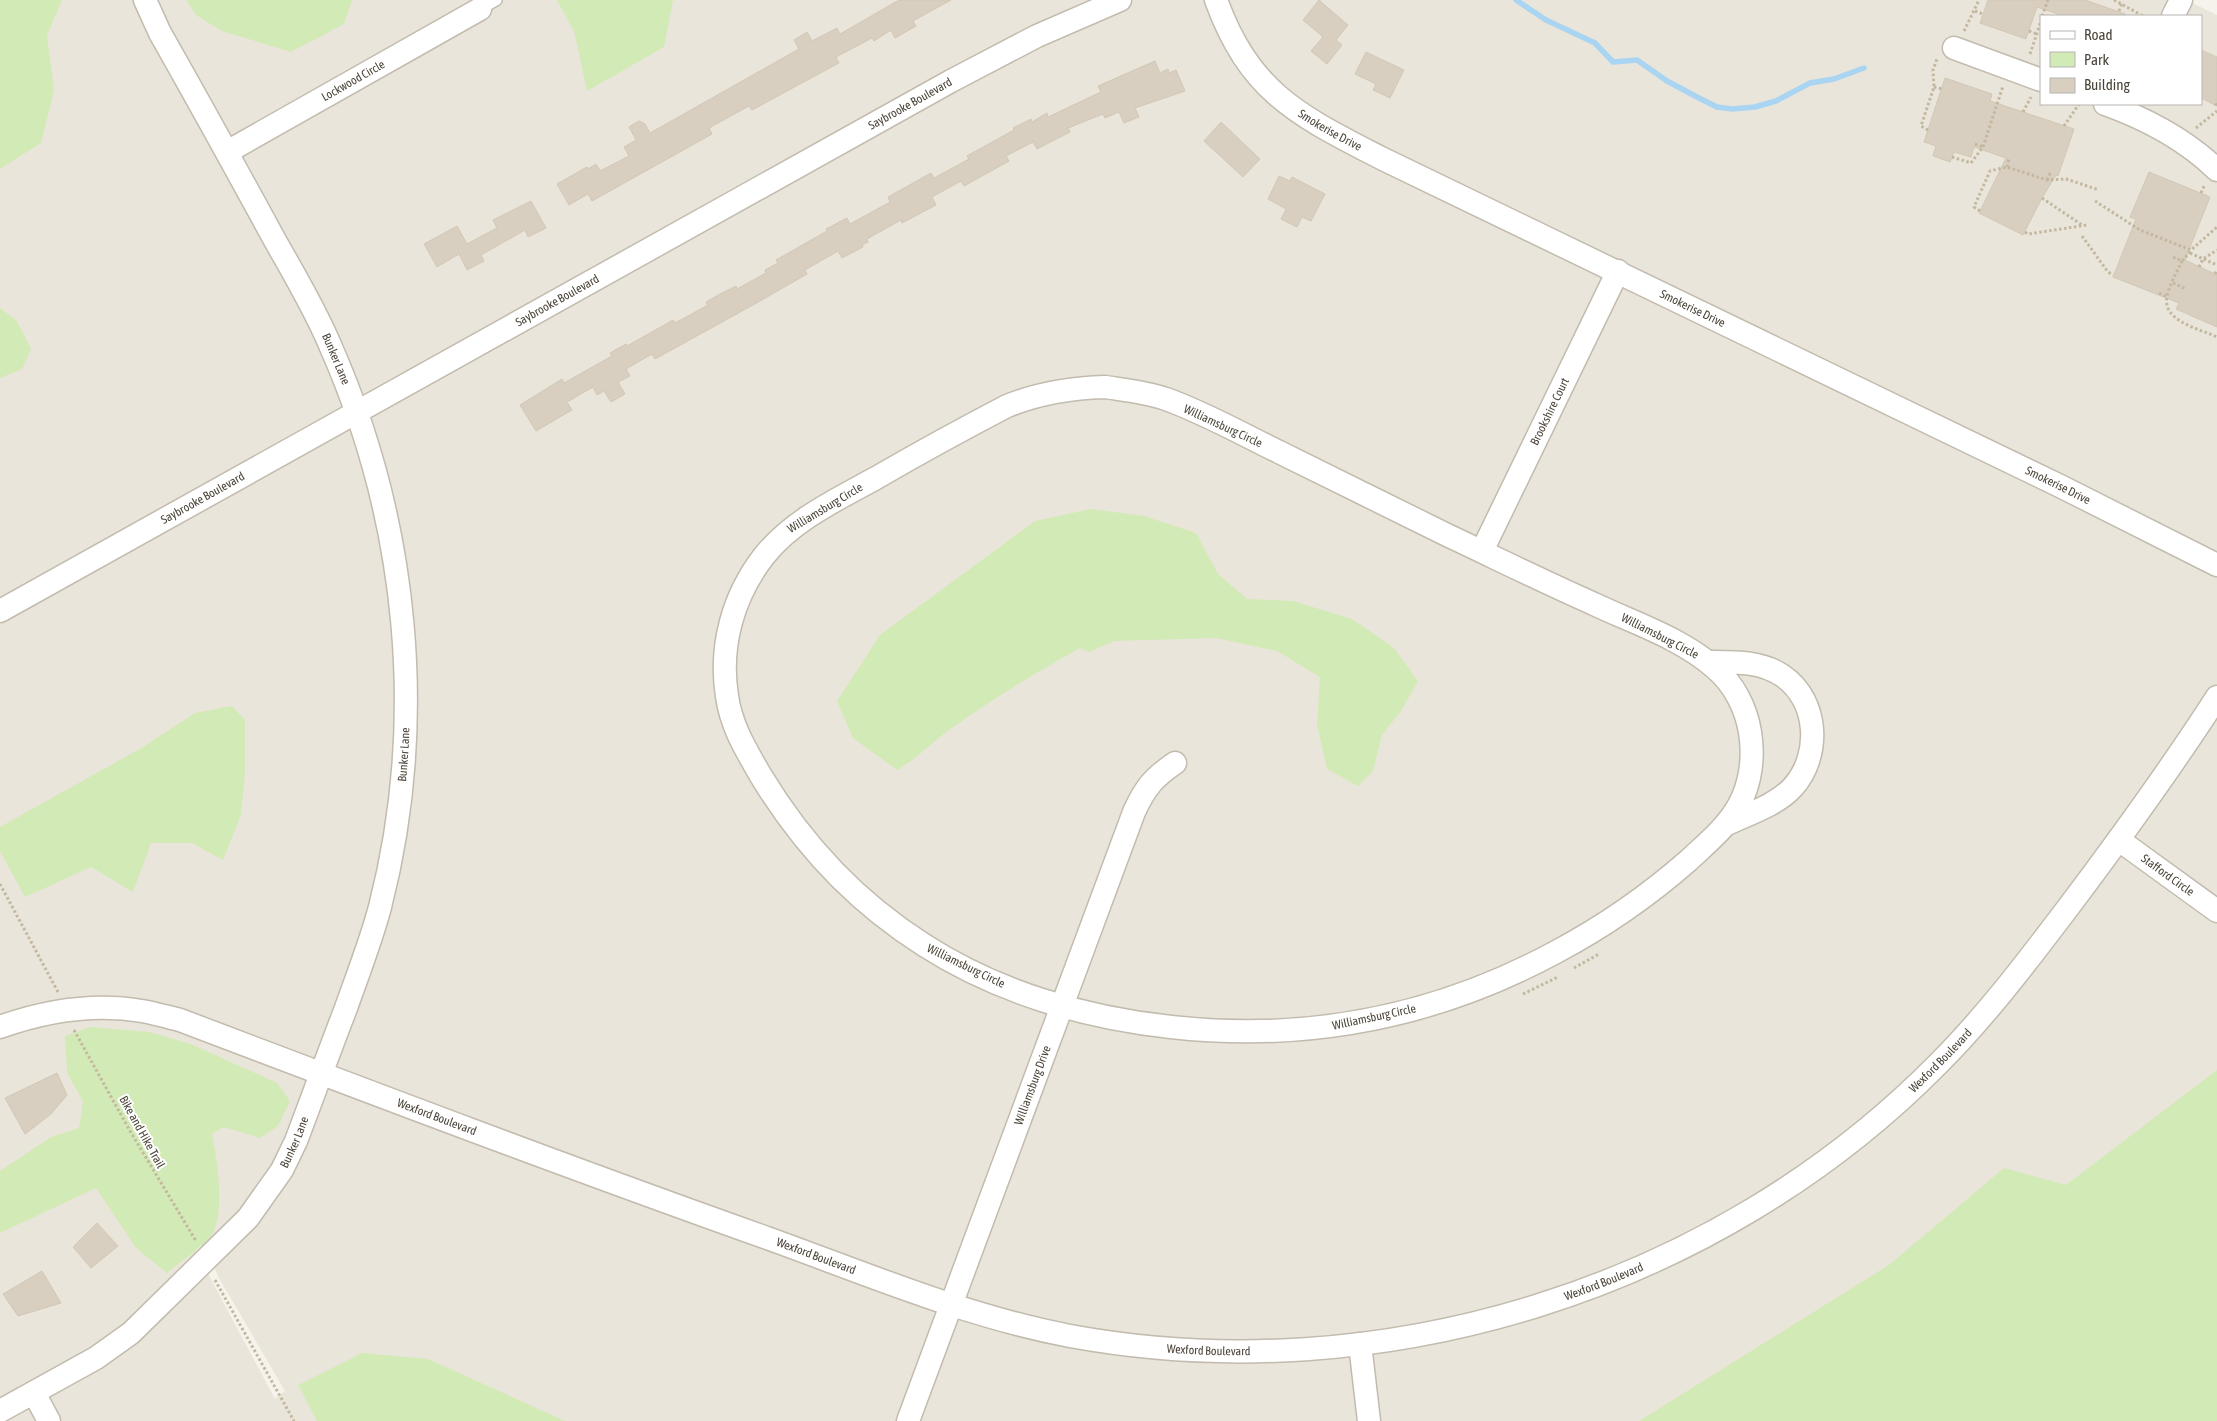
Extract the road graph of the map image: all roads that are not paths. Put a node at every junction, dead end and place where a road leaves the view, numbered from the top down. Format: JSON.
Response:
{"nodes":[{"id":1,"x":144,"y":0,"type":"edge"},
{"id":2,"x":1120,"y":0,"type":"edge"},
{"id":3,"x":1216,"y":0,"type":"edge"},
{"id":4,"x":2181,"y":0,"type":"edge"},
{"id":5,"x":488,"y":4,"type":"edge"},
{"id":6,"x":2174,"y":15,"type":"edge"},
{"id":7,"x":1947,"y":51,"type":"road end"},
{"id":8,"x":2024,"y":74,"type":"edge"},
{"id":9,"x":2111,"y":105,"type":"edge"},
{"id":10,"x":2130,"y":108,"type":"edge"},
{"id":11,"x":227,"y":152,"type":"junction"},
{"id":12,"x":2217,"y":170,"type":"edge"},
{"id":13,"x":1618,"y":271,"type":"junction"},
{"id":14,"x":358,"y":412,"type":"junction"},
{"id":15,"x":1482,"y":551,"type":"junction"},
{"id":16,"x":2217,"y":565,"type":"edge"},
{"id":17,"x":0,"y":611,"type":"edge"},
{"id":18,"x":1709,"y":662,"type":"junction"},
{"id":19,"x":2217,"y":697,"type":"edge"},
{"id":20,"x":1175,"y":763,"type":"dead end"},
{"id":21,"x":1724,"y":826,"type":"junction"},
{"id":22,"x":2119,"y":840,"type":"junction"},
{"id":23,"x":2217,"y":911,"type":"edge"},
{"id":24,"x":1061,"y":1007,"type":"junction"},
{"id":25,"x":0,"y":1027,"type":"edge"},
{"id":26,"x":322,"y":1074,"type":"junction"},
{"id":27,"x":950,"y":1304,"type":"junction"},
{"id":28,"x":1360,"y":1344,"type":"junction"},
{"id":29,"x":34,"y":1393,"type":"junction"},
{"id":30,"x":0,"y":1411,"type":"edge"},
{"id":31,"x":49,"y":1421,"type":"edge"},
{"id":32,"x":908,"y":1421,"type":"edge"},
{"id":33,"x":1369,"y":1421,"type":"edge"}],
"edges":[{"from":1,"to":11,"type":"street","name":"Bunker Lane"},
{"from":2,"to":14,"type":"street","name":"Saybrooke Boulevard"},
{"from":3,"to":13,"type":"street","name":"Smokerise Drive"},
{"from":4,"to":6,"type":"street"},
{"from":5,"to":11,"type":"street","name":"Lockwood Circle"},
{"from":7,"to":8,"type":"street"},
{"from":9,"to":10,"type":"street"},
{"from":10,"to":12,"type":"street"},
{"from":11,"to":14,"type":"street","name":"Bunker Lane"},
{"from":13,"to":15,"type":"street","name":"Brookshire Court"},
{"from":13,"to":16,"type":"street","name":"Smokerise Drive"},
{"from":14,"to":17,"type":"street","name":"Saybrooke Boulevard"},
{"from":14,"to":26,"type":"street","name":"Bunker Lane"},
{"from":15,"to":18,"type":"street","name":"Williamsburg Circle"},
{"from":15,"to":24,"type":"street","name":"Williamsburg Circle"},
{"from":18,"to":21,"type":"street","name":"Williamsburg Circle"},
{"from":18,"to":21,"type":"street"},
{"from":19,"to":22,"type":"street","name":"Wexford Boulevard"},
{"from":20,"to":24,"type":"street","name":"Williamsburg Drive"},
{"from":21,"to":24,"type":"street","name":"Williamsburg Circle"},
{"from":22,"to":23,"type":"street","name":"Stafford Circle"},
{"from":22,"to":28,"type":"street","name":"Wexford Boulevard"},
{"from":24,"to":27,"type":"street","name":"Williamsburg Drive"},
{"from":25,"to":26,"type":"street","name":"Wexford Boulevard"},
{"from":26,"to":27,"type":"street","name":"Wexford Boulevard"},
{"from":26,"to":29,"type":"street","name":"Bunker Lane"},
{"from":27,"to":28,"type":"street","name":"Wexford Boulevard"},
{"from":27,"to":32,"type":"street","name":"Williamsburg Drive"},
{"from":28,"to":33,"type":"street"},
{"from":29,"to":30,"type":"street","name":"Bunker Lane"},
{"from":29,"to":31,"type":"street"}]}
